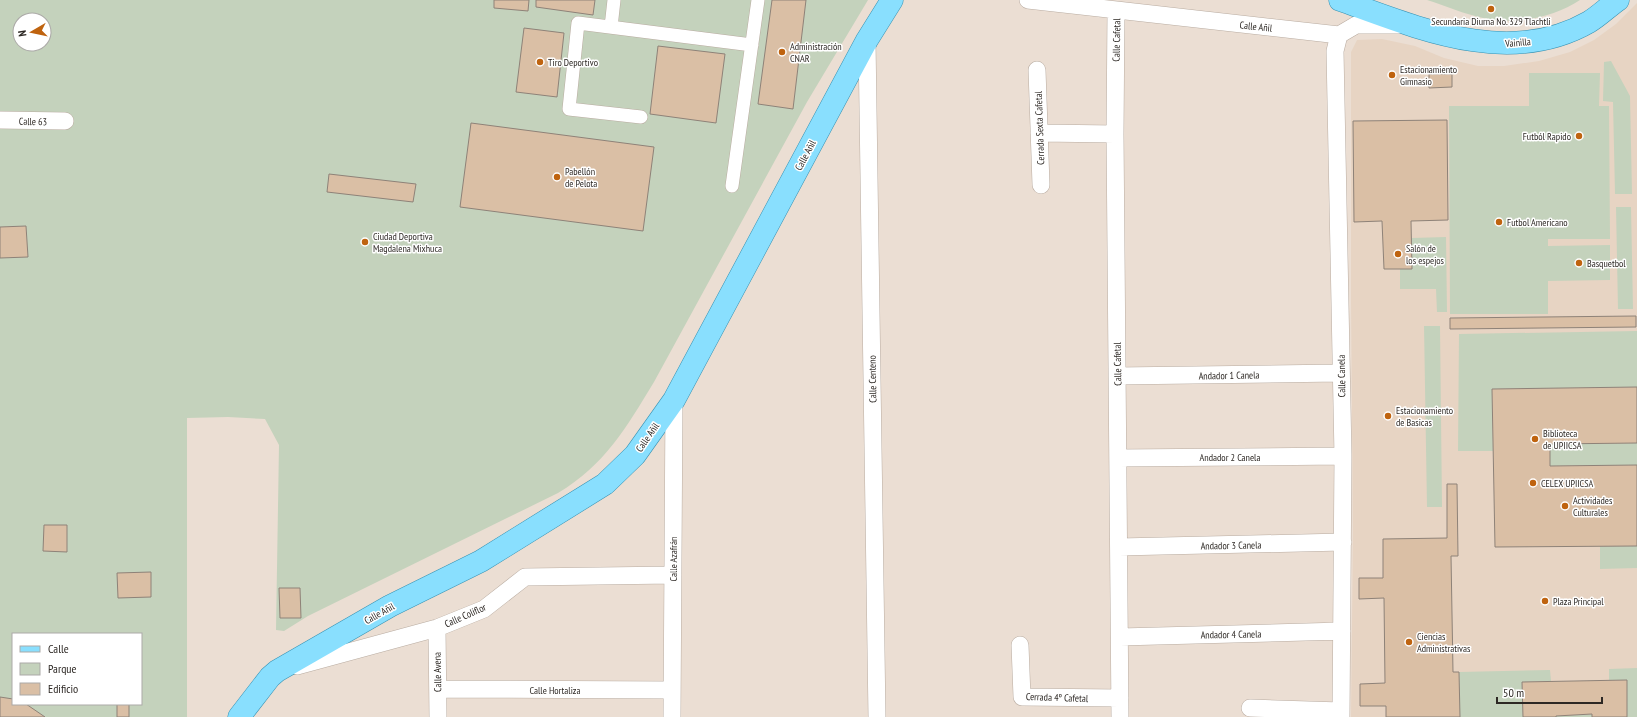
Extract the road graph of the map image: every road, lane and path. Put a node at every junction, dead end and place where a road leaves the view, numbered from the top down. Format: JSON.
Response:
{"nodes":[{"id":1,"x":614,"y":0,"type":"edge"},
{"id":2,"x":758,"y":0,"type":"edge"},
{"id":3,"x":892,"y":0,"type":"edge"},
{"id":4,"x":1028,"y":0,"type":"edge"},
{"id":5,"x":1340,"y":0,"type":"edge"},
{"id":6,"x":1618,"y":0,"type":"edge"},
{"id":7,"x":1116,"y":11,"type":"junction"},
{"id":8,"x":1410,"y":26,"type":"junction"},
{"id":9,"x":611,"y":27,"type":"junction"},
{"id":10,"x":1339,"y":35,"type":"junction"},
{"id":11,"x":867,"y":40,"type":"junction"},
{"id":12,"x":752,"y":45,"type":"junction"},
{"id":13,"x":1037,"y":70,"type":"dead end"},
{"id":14,"x":641,"y":117,"type":"dead end"},
{"id":15,"x":0,"y":120,"type":"edge"},
{"id":16,"x":65,"y":121,"type":"dead end"},
{"id":17,"x":1039,"y":133,"type":"junction"},
{"id":18,"x":1115,"y":134,"type":"junction"},
{"id":19,"x":1041,"y":185,"type":"dead end"},
{"id":20,"x":732,"y":186,"type":"dead end"},
{"id":21,"x":1340,"y":373,"type":"junction"},
{"id":22,"x":1117,"y":376,"type":"junction"},
{"id":23,"x":674,"y":400,"type":"junction"},
{"id":24,"x":1343,"y":456,"type":"junction"},
{"id":25,"x":1118,"y":458,"type":"junction"},
{"id":26,"x":1343,"y":542,"type":"junction"},
{"id":27,"x":1119,"y":547,"type":"junction"},
{"id":28,"x":673,"y":575,"type":"junction"},
{"id":29,"x":437,"y":628,"type":"junction"},
{"id":30,"x":1342,"y":631,"type":"junction"},
{"id":31,"x":1120,"y":637,"type":"junction"},
{"id":32,"x":1020,"y":645,"type":"dead end"},
{"id":33,"x":277,"y":671,"type":"junction"},
{"id":34,"x":438,"y":689,"type":"junction"},
{"id":35,"x":672,"y":690,"type":"junction"},
{"id":36,"x":1120,"y":698,"type":"junction"},
{"id":37,"x":1250,"y":708,"type":"dead end"},
{"id":38,"x":1341,"y":714,"type":"edge"},
{"id":39,"x":239,"y":717,"type":"edge"},
{"id":40,"x":438,"y":717,"type":"edge"},
{"id":41,"x":672,"y":717,"type":"edge"},
{"id":42,"x":877,"y":717,"type":"edge"},
{"id":43,"x":1120,"y":717,"type":"edge"}],
"edges":[{"from":1,"to":9,"type":"street"},
{"from":2,"to":12,"type":"street"},
{"from":3,"to":11,"type":"main road","name":"Calle Añil"},
{"from":4,"to":7,"type":"street","name":"Calle Añil"},
{"from":5,"to":8,"type":"main road"},
{"from":6,"to":8,"type":"main road","name":"Vainilla"},
{"from":7,"to":10,"type":"street","name":"Calle Añil"},
{"from":7,"to":18,"type":"street","name":"Calle Cafetal"},
{"from":8,"to":10,"type":"street"},
{"from":9,"to":12,"type":"street"},
{"from":9,"to":14,"type":"street"},
{"from":10,"to":21,"type":"street","name":"Calle Canela"},
{"from":11,"to":23,"type":"main road","name":"Calle Añil"},
{"from":11,"to":42,"type":"street","name":"Calle Centeno"},
{"from":12,"to":20,"type":"street"},
{"from":13,"to":17,"type":"street","name":"Cerrada Sexta Cafetal"},
{"from":15,"to":16,"type":"street","name":"Calle 63"},
{"from":17,"to":18,"type":"street"},
{"from":17,"to":19,"type":"street","name":"Cerrada Sexta Cafetal"},
{"from":18,"to":22,"type":"street","name":"Calle Cafetal"},
{"from":21,"to":22,"type":"street","name":"Andador 1 Canela"},
{"from":21,"to":24,"type":"street","name":"Calle Canela"},
{"from":22,"to":25,"type":"street","name":"Calle Cafetal"},
{"from":23,"to":28,"type":"street","name":"Calle Azafrán"},
{"from":23,"to":33,"type":"main road","name":"Calle Añil"},
{"from":24,"to":25,"type":"street","name":"Andador 2 Canela"},
{"from":24,"to":26,"type":"street","name":"Calle Canela"},
{"from":25,"to":27,"type":"street","name":"Calle Cafetal"},
{"from":26,"to":27,"type":"street","name":"Andador 3 Canela"},
{"from":26,"to":30,"type":"street","name":"Calle Canela"},
{"from":27,"to":31,"type":"street","name":"Calle Cafetal"},
{"from":28,"to":29,"type":"street","name":"Calle Coliflor"},
{"from":28,"to":35,"type":"street","name":"Calle Azafrán"},
{"from":29,"to":33,"type":"street","name":"Calle Coliflor"},
{"from":29,"to":34,"type":"street","name":"Calle Avena"},
{"from":30,"to":31,"type":"street","name":"Andador 4 Canela"},
{"from":30,"to":38,"type":"street","name":"Calle Canela"},
{"from":31,"to":36,"type":"street","name":"Calle Cafetal"},
{"from":32,"to":36,"type":"street","name":"Cerrada 4º Cafetal"},
{"from":33,"to":39,"type":"main road","name":"Calle Añil"},
{"from":34,"to":35,"type":"street","name":"Calle Hortaliza"},
{"from":34,"to":40,"type":"street","name":"Calle Avena"},
{"from":35,"to":41,"type":"street","name":"Calle Azafrán"},
{"from":36,"to":43,"type":"street","name":"Calle Cafetal"},
{"from":37,"to":38,"type":"street"}]}
